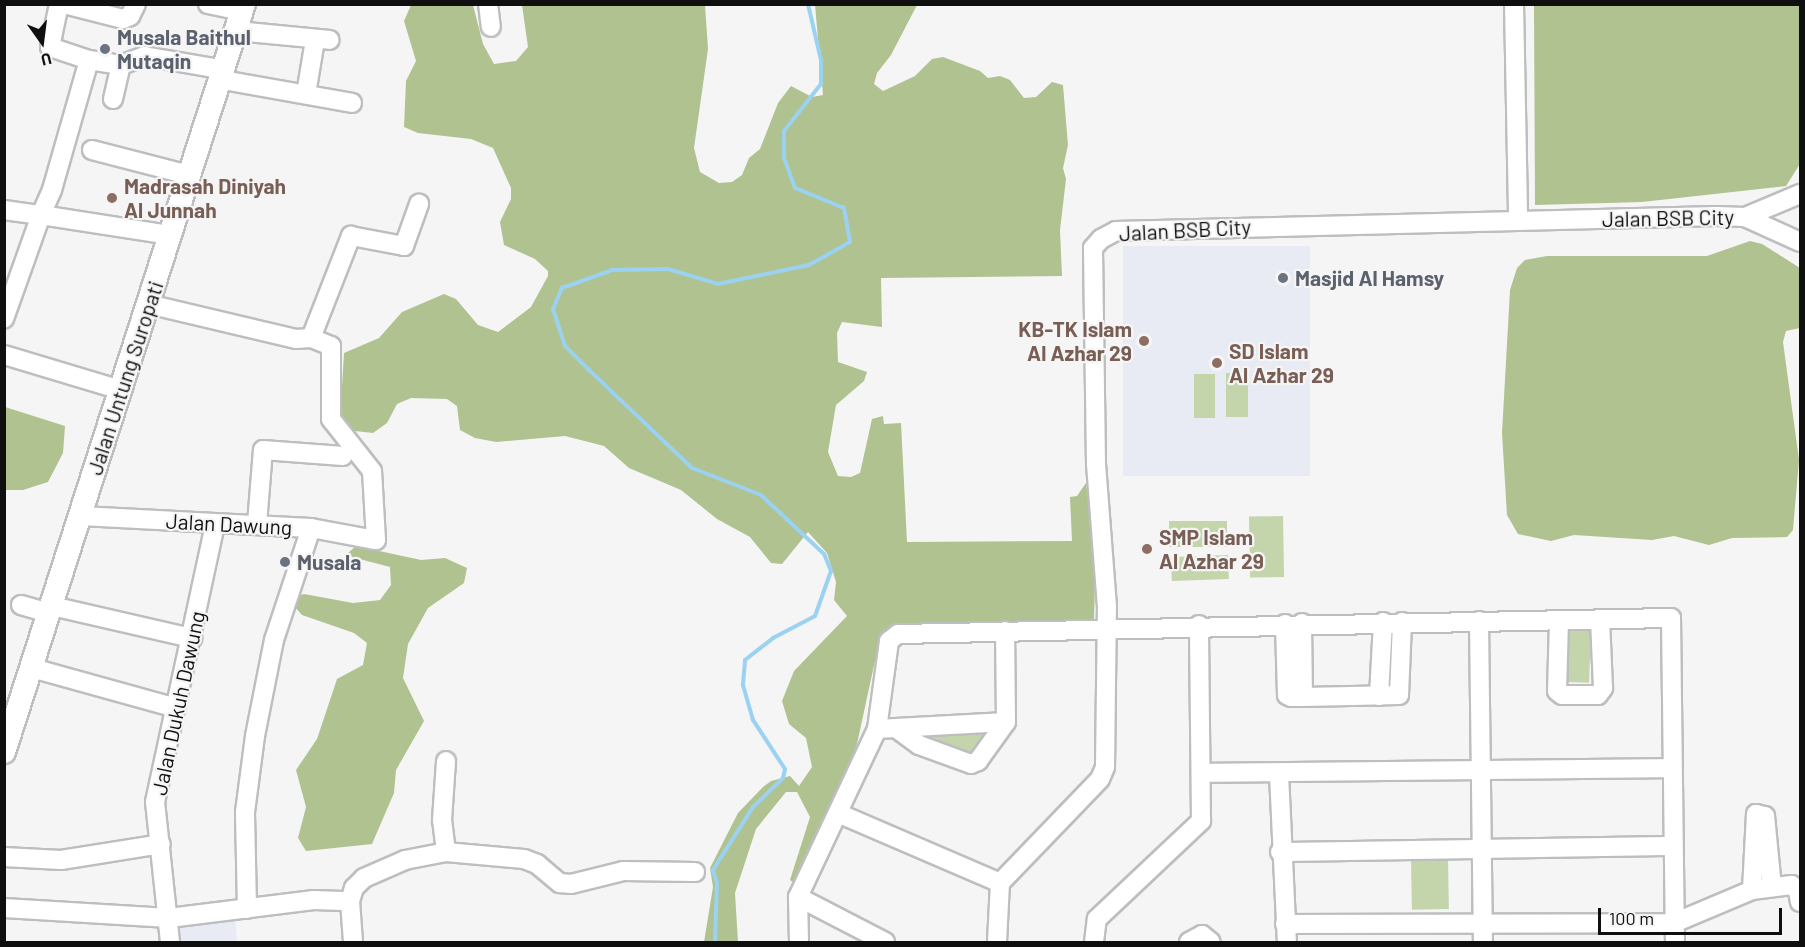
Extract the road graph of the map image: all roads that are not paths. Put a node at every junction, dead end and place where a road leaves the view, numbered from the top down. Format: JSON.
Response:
{"nodes":[{"id":1,"x":59,"y":4,"type":"edge"},
{"id":2,"x":64,"y":4,"type":"edge"},
{"id":3,"x":136,"y":4,"type":"edge"},
{"id":4,"x":208,"y":4,"type":"edge"},
{"id":5,"x":488,"y":4,"type":"edge"},
{"id":6,"x":1514,"y":4,"type":"edge"},
{"id":7,"x":241,"y":15,"type":"edge"},
{"id":8,"x":491,"y":27,"type":"dead end"},
{"id":9,"x":89,"y":60,"type":"junction"},
{"id":10,"x":121,"y":65,"type":"junction"},
{"id":11,"x":224,"y":75,"type":"junction"},
{"id":12,"x":306,"y":94,"type":"junction"},
{"id":13,"x":113,"y":99,"type":"dead end"},
{"id":14,"x":351,"y":103,"type":"dead end"},
{"id":15,"x":92,"y":150,"type":"dead end"},
{"id":16,"x":189,"y":175,"type":"junction"},
{"id":17,"x":1800,"y":194,"type":"edge"},
{"id":18,"x":419,"y":204,"type":"dead end"},
{"id":19,"x":4,"y":210,"type":"edge"},
{"id":20,"x":41,"y":215,"type":"junction"},
{"id":21,"x":1745,"y":217,"type":"junction"},
{"id":22,"x":1518,"y":220,"type":"junction"},
{"id":23,"x":170,"y":235,"type":"junction"},
{"id":24,"x":1800,"y":242,"type":"edge"},
{"id":25,"x":148,"y":304,"type":"junction"},
{"id":26,"x":4,"y":320,"type":"edge"},
{"id":27,"x":311,"y":338,"type":"junction"},
{"id":28,"x":4,"y":355,"type":"edge"},
{"id":29,"x":121,"y":390,"type":"junction"},
{"id":30,"x":343,"y":456,"type":"dead end"},
{"id":31,"x":81,"y":516,"type":"junction"},
{"id":32,"x":215,"y":524,"type":"junction"},
{"id":33,"x":257,"y":524,"type":"junction"},
{"id":34,"x":311,"y":528,"type":"junction"},
{"id":35,"x":21,"y":605,"type":"dead end"},
{"id":36,"x":50,"y":609,"type":"junction"},
{"id":37,"x":1600,"y":619,"type":"junction"},
{"id":38,"x":1558,"y":620,"type":"junction"},
{"id":39,"x":1479,"y":621,"type":"junction"},
{"id":40,"x":1383,"y":622,"type":"junction"},
{"id":41,"x":1402,"y":622,"type":"junction"},
{"id":42,"x":1293,"y":623,"type":"junction"},
{"id":43,"x":1199,"y":625,"type":"junction"},
{"id":44,"x":1106,"y":627,"type":"junction"},
{"id":45,"x":1005,"y":631,"type":"junction"},
{"id":46,"x":192,"y":638,"type":"junction"},
{"id":47,"x":32,"y":668,"type":"junction"},
{"id":48,"x":1379,"y":696,"type":"junction"},
{"id":49,"x":173,"y":707,"type":"junction"},
{"id":50,"x":1006,"y":722,"type":"junction"},
{"id":51,"x":877,"y":729,"type":"junction"},
{"id":52,"x":897,"y":729,"type":"junction"},
{"id":53,"x":4,"y":752,"type":"edge"},
{"id":54,"x":446,"y":761,"type":"dead end"},
{"id":55,"x":1672,"y":768,"type":"junction"},
{"id":56,"x":1481,"y":771,"type":"junction"},
{"id":57,"x":1201,"y":773,"type":"junction"},
{"id":58,"x":1279,"y":774,"type":"junction"},
{"id":59,"x":840,"y":814,"type":"junction"},
{"id":60,"x":161,"y":844,"type":"junction"},
{"id":61,"x":1673,"y":846,"type":"junction"},
{"id":62,"x":1482,"y":849,"type":"junction"},
{"id":63,"x":446,"y":852,"type":"junction"},
{"id":64,"x":1280,"y":852,"type":"junction"},
{"id":65,"x":4,"y":857,"type":"edge"},
{"id":66,"x":695,"y":872,"type":"dead end"},
{"id":67,"x":1000,"y":883,"type":"junction"},
{"id":68,"x":1772,"y":886,"type":"junction"},
{"id":69,"x":1752,"y":890,"type":"junction"},
{"id":70,"x":798,"y":897,"type":"junction"},
{"id":71,"x":350,"y":901,"type":"junction"},
{"id":72,"x":1800,"y":902,"type":"edge"},
{"id":73,"x":4,"y":908,"type":"edge"},
{"id":74,"x":248,"y":909,"type":"junction"},
{"id":75,"x":169,"y":918,"type":"junction"},
{"id":76,"x":1674,"y":922,"type":"junction"},
{"id":77,"x":1285,"y":924,"type":"junction"},
{"id":78,"x":1483,"y":933,"type":"edge"},
{"id":79,"x":170,"y":942,"type":"edge"},
{"id":80,"x":353,"y":942,"type":"edge"},
{"id":81,"x":799,"y":942,"type":"edge"},
{"id":82,"x":885,"y":942,"type":"edge"},
{"id":83,"x":997,"y":942,"type":"edge"},
{"id":84,"x":1094,"y":942,"type":"edge"},
{"id":85,"x":1189,"y":942,"type":"edge"},
{"id":86,"x":1211,"y":942,"type":"edge"},
{"id":87,"x":1287,"y":942,"type":"edge"},
{"id":88,"x":1675,"y":942,"type":"edge"}],
"edges":[{"from":1,"to":9,"type":"street"},
{"from":2,"to":3,"type":"street"},
{"from":4,"to":7,"type":"street"},
{"from":5,"to":8,"type":"street"},
{"from":6,"to":22,"type":"street"},
{"from":7,"to":11,"type":"main road","name":"Jalan Untung Suropati"},
{"from":7,"to":12,"type":"street"},
{"from":9,"to":10,"type":"street"},
{"from":9,"to":20,"type":"street"},
{"from":10,"to":11,"type":"street"},
{"from":10,"to":13,"type":"street"},
{"from":11,"to":12,"type":"street"},
{"from":11,"to":16,"type":"main road","name":"Jalan Untung Suropati"},
{"from":12,"to":14,"type":"street"},
{"from":15,"to":16,"type":"street"},
{"from":16,"to":23,"type":"main road","name":"Jalan Untung Suropati"},
{"from":17,"to":21,"type":"street","name":"Jalan BSB City"},
{"from":18,"to":27,"type":"street"},
{"from":19,"to":20,"type":"street"},
{"from":20,"to":23,"type":"street"},
{"from":20,"to":26,"type":"street"},
{"from":21,"to":22,"type":"street","name":"Jalan BSB City"},
{"from":21,"to":24,"type":"street","name":"Jalan BSB City"},
{"from":22,"to":44,"type":"street","name":"Jalan BSB City"},
{"from":23,"to":25,"type":"main road","name":"Jalan Untung Suropati"},
{"from":25,"to":27,"type":"street"},
{"from":25,"to":29,"type":"main road","name":"Jalan Untung Suropati"},
{"from":27,"to":34,"type":"street","name":"Jalan Dawung"},
{"from":28,"to":29,"type":"street"},
{"from":29,"to":31,"type":"main road","name":"Jalan Untung Suropati"},
{"from":30,"to":33,"type":"street"},
{"from":31,"to":32,"type":"street","name":"Jalan Dawung"},
{"from":31,"to":36,"type":"main road","name":"Jalan Untung Suropati"},
{"from":32,"to":33,"type":"street","name":"Jalan Dawung"},
{"from":32,"to":46,"type":"street","name":"Jalan Dukuh Dawung"},
{"from":33,"to":34,"type":"street","name":"Jalan Dawung"},
{"from":34,"to":74,"type":"street"},
{"from":35,"to":36,"type":"street"},
{"from":36,"to":46,"type":"street"},
{"from":36,"to":47,"type":"main road","name":"Jalan Untung Suropati"},
{"from":37,"to":38,"type":"street"},
{"from":37,"to":38,"type":"street"},
{"from":37,"to":55,"type":"street"},
{"from":38,"to":39,"type":"street"},
{"from":39,"to":41,"type":"street"},
{"from":39,"to":56,"type":"street"},
{"from":40,"to":41,"type":"street"},
{"from":40,"to":42,"type":"street"},
{"from":40,"to":48,"type":"street"},
{"from":41,"to":48,"type":"street"},
{"from":42,"to":43,"type":"street"},
{"from":42,"to":48,"type":"street"},
{"from":43,"to":44,"type":"street"},
{"from":43,"to":57,"type":"street"},
{"from":44,"to":45,"type":"street"},
{"from":44,"to":67,"type":"street","name":"Jalan BSB City"},
{"from":45,"to":50,"type":"street"},
{"from":45,"to":51,"type":"street"},
{"from":46,"to":49,"type":"street","name":"Jalan Dukuh Dawung"},
{"from":47,"to":49,"type":"street"},
{"from":47,"to":53,"type":"main road","name":"Jalan Untung Suropati"},
{"from":49,"to":60,"type":"street","name":"Jalan Dukuh Dawung"},
{"from":50,"to":52,"type":"street"},
{"from":50,"to":52,"type":"street"},
{"from":51,"to":52,"type":"street"},
{"from":51,"to":59,"type":"street"},
{"from":54,"to":63,"type":"street"},
{"from":55,"to":56,"type":"street"},
{"from":55,"to":61,"type":"street"},
{"from":56,"to":58,"type":"street"},
{"from":56,"to":62,"type":"street"},
{"from":57,"to":58,"type":"street"},
{"from":57,"to":84,"type":"street"},
{"from":58,"to":64,"type":"street"},
{"from":59,"to":67,"type":"street"},
{"from":59,"to":70,"type":"street"},
{"from":60,"to":65,"type":"street"},
{"from":60,"to":75,"type":"street","name":"Jalan Dukuh Dawung"},
{"from":61,"to":62,"type":"street"},
{"from":61,"to":76,"type":"street"},
{"from":62,"to":64,"type":"street"},
{"from":62,"to":78,"type":"street"},
{"from":63,"to":66,"type":"street"},
{"from":63,"to":71,"type":"street"},
{"from":64,"to":77,"type":"street"},
{"from":67,"to":83,"type":"street"},
{"from":68,"to":69,"type":"street"},
{"from":68,"to":69,"type":"street"},
{"from":68,"to":72,"type":"street"},
{"from":69,"to":76,"type":"street"},
{"from":70,"to":81,"type":"street"},
{"from":70,"to":82,"type":"street"},
{"from":71,"to":74,"type":"street"},
{"from":71,"to":80,"type":"street"},
{"from":73,"to":75,"type":"street"},
{"from":74,"to":75,"type":"street"},
{"from":75,"to":79,"type":"street","name":"Jalan Dukuh Dawung"},
{"from":76,"to":78,"type":"street"},
{"from":76,"to":88,"type":"street"},
{"from":77,"to":78,"type":"street"},
{"from":77,"to":87,"type":"street"},
{"from":85,"to":86,"type":"street"}]}
